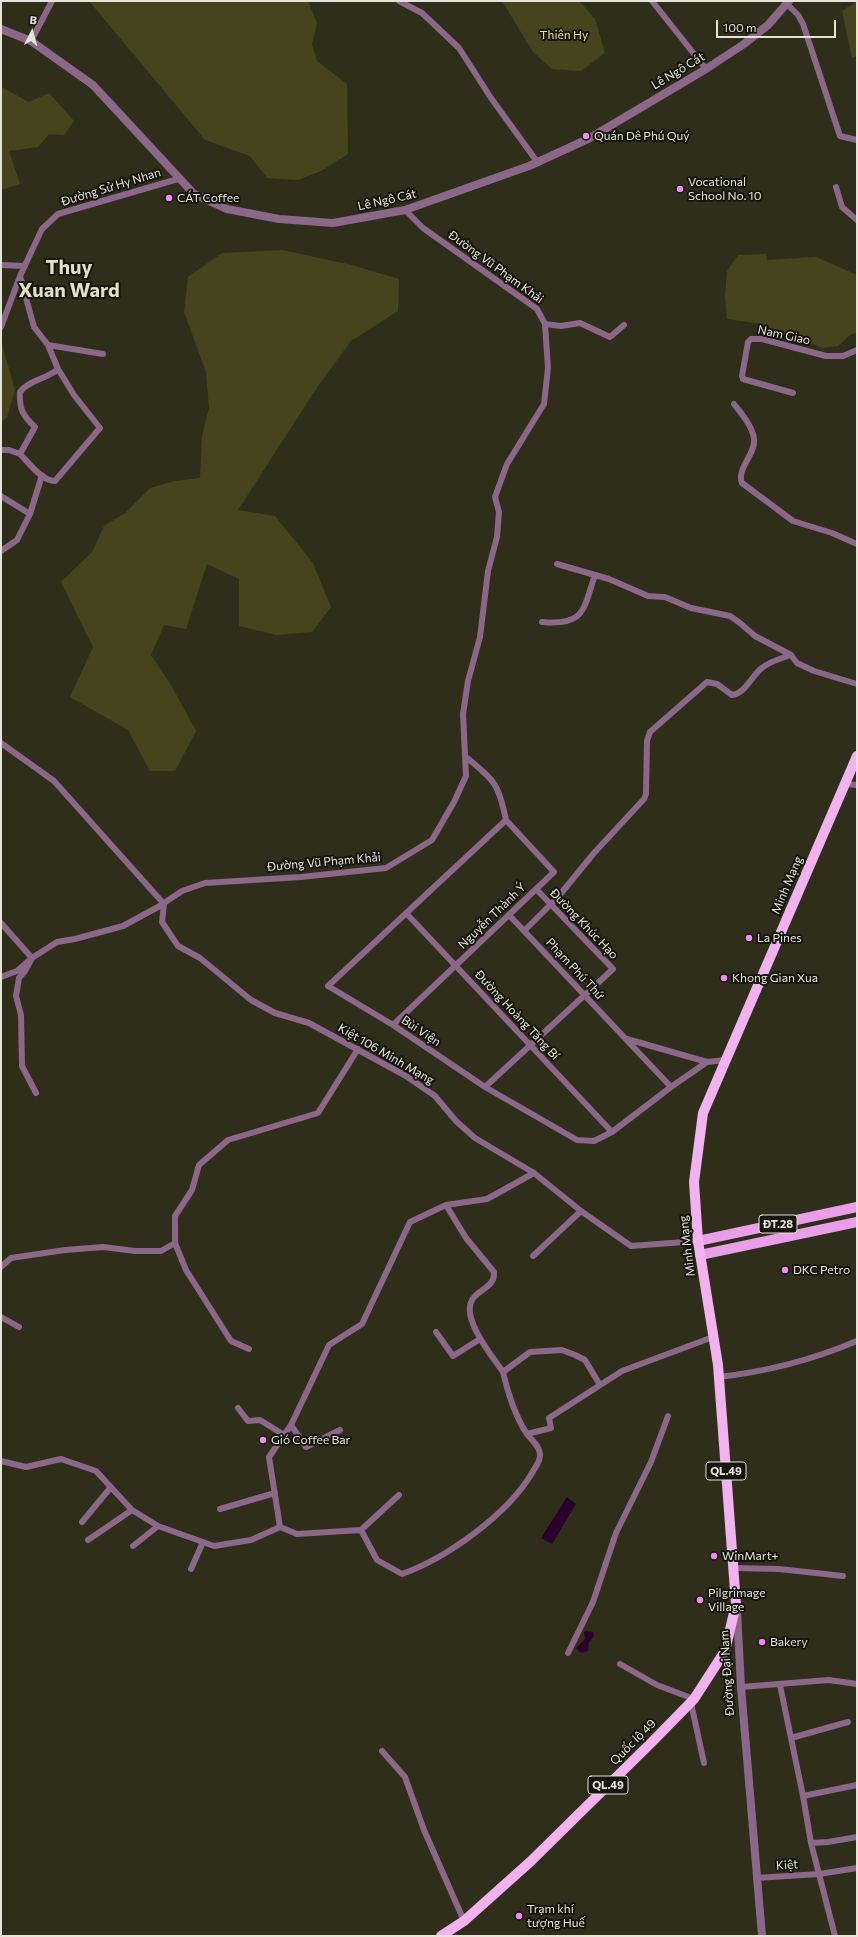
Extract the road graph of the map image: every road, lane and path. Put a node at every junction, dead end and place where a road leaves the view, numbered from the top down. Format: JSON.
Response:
{"nodes":[{"id":1,"x":52,"y":1,"type":"edge"},
{"id":2,"x":399,"y":1,"type":"edge"},
{"id":3,"x":652,"y":1,"type":"edge"},
{"id":4,"x":788,"y":2,"type":"edge"},
{"id":5,"x":1,"y":29,"type":"edge"},
{"id":6,"x":31,"y":41,"type":"junction"},
{"id":7,"x":706,"y":69,"type":"junction"},
{"id":8,"x":857,"y":140,"type":"edge"},
{"id":9,"x":538,"y":163,"type":"junction"},
{"id":10,"x":178,"y":179,"type":"junction"},
{"id":11,"x":836,"y":187,"type":"dead end"},
{"id":12,"x":405,"y":210,"type":"junction"},
{"id":13,"x":857,"y":220,"type":"edge"},
{"id":14,"x":1,"y":264,"type":"edge"},
{"id":15,"x":25,"y":266,"type":"junction"},
{"id":16,"x":20,"y":276,"type":"junction"},
{"id":17,"x":545,"y":324,"type":"junction"},
{"id":18,"x":624,"y":324,"type":"dead end"},
{"id":19,"x":1,"y":327,"type":"edge"},
{"id":20,"x":48,"y":345,"type":"junction"},
{"id":21,"x":857,"y":350,"type":"edge"},
{"id":22,"x":103,"y":354,"type":"dead end"},
{"id":23,"x":58,"y":369,"type":"junction"},
{"id":24,"x":793,"y":393,"type":"dead end"},
{"id":25,"x":734,"y":404,"type":"dead end"},
{"id":26,"x":1,"y":450,"type":"edge"},
{"id":27,"x":20,"y":454,"type":"junction"},
{"id":28,"x":42,"y":475,"type":"junction"},
{"id":29,"x":1,"y":496,"type":"edge"},
{"id":30,"x":30,"y":514,"type":"junction"},
{"id":31,"x":857,"y":544,"type":"edge"},
{"id":32,"x":1,"y":551,"type":"edge"},
{"id":33,"x":558,"y":564,"type":"dead end"},
{"id":34,"x":595,"y":575,"type":"junction"},
{"id":35,"x":542,"y":622,"type":"dead end"},
{"id":36,"x":791,"y":655,"type":"junction"},
{"id":37,"x":857,"y":684,"type":"edge"},
{"id":38,"x":1,"y":742,"type":"edge"},
{"id":39,"x":465,"y":756,"type":"junction"},
{"id":40,"x":857,"y":756,"type":"edge"},
{"id":41,"x":844,"y":784,"type":"junction"},
{"id":42,"x":857,"y":785,"type":"edge"},
{"id":43,"x":506,"y":820,"type":"junction"},
{"id":44,"x":536,"y":889,"type":"junction"},
{"id":45,"x":164,"y":904,"type":"junction"},
{"id":46,"x":551,"y":905,"type":"junction"},
{"id":47,"x":406,"y":913,"type":"junction"},
{"id":48,"x":509,"y":915,"type":"junction"},
{"id":49,"x":1,"y":923,"type":"edge"},
{"id":50,"x":524,"y":931,"type":"junction"},
{"id":51,"x":32,"y":958,"type":"junction"},
{"id":52,"x":456,"y":966,"type":"junction"},
{"id":53,"x":1,"y":977,"type":"edge"},
{"id":54,"x":585,"y":995,"type":"junction"},
{"id":55,"x":393,"y":1025,"type":"junction"},
{"id":56,"x":625,"y":1038,"type":"junction"},
{"id":57,"x":531,"y":1045,"type":"junction"},
{"id":58,"x":358,"y":1049,"type":"junction"},
{"id":59,"x":726,"y":1060,"type":"junction"},
{"id":60,"x":706,"y":1062,"type":"junction"},
{"id":61,"x":671,"y":1086,"type":"junction"},
{"id":62,"x":485,"y":1087,"type":"junction"},
{"id":63,"x":36,"y":1093,"type":"dead end"},
{"id":64,"x":612,"y":1132,"type":"junction"},
{"id":65,"x":534,"y":1173,"type":"junction"},
{"id":66,"x":446,"y":1206,"type":"junction"},
{"id":67,"x":857,"y":1207,"type":"edge"},
{"id":68,"x":581,"y":1211,"type":"junction"},
{"id":69,"x":857,"y":1222,"type":"edge"},
{"id":70,"x":698,"y":1241,"type":"junction"},
{"id":71,"x":175,"y":1243,"type":"junction"},
{"id":72,"x":700,"y":1255,"type":"junction"},
{"id":73,"x":533,"y":1256,"type":"dead end"},
{"id":74,"x":1,"y":1267,"type":"edge"},
{"id":75,"x":1,"y":1317,"type":"edge"},
{"id":76,"x":20,"y":1327,"type":"dead end"},
{"id":77,"x":436,"y":1332,"type":"dead end"},
{"id":78,"x":713,"y":1337,"type":"junction"},
{"id":79,"x":480,"y":1339,"type":"junction"},
{"id":80,"x":857,"y":1341,"type":"edge"},
{"id":81,"x":249,"y":1349,"type":"dead end"},
{"id":82,"x":503,"y":1372,"type":"junction"},
{"id":83,"x":718,"y":1376,"type":"junction"},
{"id":84,"x":600,"y":1385,"type":"junction"},
{"id":85,"x":238,"y":1408,"type":"dead end"},
{"id":86,"x":668,"y":1416,"type":"dead end"},
{"id":87,"x":291,"y":1425,"type":"junction"},
{"id":88,"x":340,"y":1430,"type":"dead end"},
{"id":89,"x":527,"y":1434,"type":"junction"},
{"id":90,"x":284,"y":1435,"type":"junction"},
{"id":91,"x":1,"y":1461,"type":"edge"},
{"id":92,"x":111,"y":1487,"type":"junction"},
{"id":93,"x":275,"y":1493,"type":"junction"},
{"id":94,"x":399,"y":1495,"type":"dead end"},
{"id":95,"x":220,"y":1509,"type":"dead end"},
{"id":96,"x":132,"y":1510,"type":"junction"},
{"id":97,"x":82,"y":1522,"type":"dead end"},
{"id":98,"x":158,"y":1526,"type":"junction"},
{"id":99,"x":280,"y":1527,"type":"junction"},
{"id":100,"x":361,"y":1530,"type":"junction"},
{"id":101,"x":88,"y":1540,"type":"dead end"},
{"id":102,"x":203,"y":1542,"type":"junction"},
{"id":103,"x":133,"y":1546,"type":"dead end"},
{"id":104,"x":733,"y":1568,"type":"junction"},
{"id":105,"x":191,"y":1569,"type":"dead end"},
{"id":106,"x":842,"y":1576,"type":"dead end"},
{"id":107,"x":736,"y":1604,"type":"junction"},
{"id":108,"x":568,"y":1653,"type":"dead end"},
{"id":109,"x":620,"y":1664,"type":"dead end"},
{"id":110,"x":857,"y":1684,"type":"edge"},
{"id":111,"x":780,"y":1685,"type":"junction"},
{"id":112,"x":740,"y":1687,"type":"junction"},
{"id":113,"x":692,"y":1701,"type":"junction"},
{"id":114,"x":848,"y":1722,"type":"dead end"},
{"id":115,"x":791,"y":1738,"type":"junction"},
{"id":116,"x":382,"y":1751,"type":"dead end"},
{"id":117,"x":704,"y":1763,"type":"dead end"},
{"id":118,"x":857,"y":1785,"type":"edge"},
{"id":119,"x":803,"y":1796,"type":"junction"},
{"id":120,"x":857,"y":1837,"type":"edge"},
{"id":121,"x":811,"y":1843,"type":"junction"},
{"id":122,"x":857,"y":1868,"type":"edge"},
{"id":123,"x":820,"y":1874,"type":"junction"},
{"id":124,"x":756,"y":1878,"type":"junction"},
{"id":125,"x":464,"y":1921,"type":"junction"},
{"id":126,"x":441,"y":1936,"type":"edge"},
{"id":127,"x":762,"y":1936,"type":"edge"},
{"id":128,"x":835,"y":1936,"type":"edge"}],
"edges":[{"from":1,"to":6,"type":"street"},
{"from":2,"to":9,"type":"street"},
{"from":3,"to":7,"type":"street"},
{"from":4,"to":7,"type":"street","name":"Lê Ngô Cát"},
{"from":4,"to":8,"type":"street"},
{"from":5,"to":6,"type":"street","name":"Lê Ngô Cát"},
{"from":6,"to":10,"type":"street","name":"Lê Ngô Cát"},
{"from":7,"to":9,"type":"street","name":"Lê Ngô Cát"},
{"from":9,"to":12,"type":"street","name":"Lê Ngô Cát"},
{"from":10,"to":12,"type":"street","name":"Lê Ngô Cát"},
{"from":10,"to":15,"type":"street","name":"Đường Sử Hy Nhan"},
{"from":11,"to":13,"type":"street"},
{"from":12,"to":17,"type":"street","name":"Đường Vũ Phạm Khải"},
{"from":14,"to":15,"type":"street"},
{"from":15,"to":16,"type":"street","name":"Đường Sử Hy Nhan"},
{"from":16,"to":19,"type":"street","name":"Đường Sử Hy Nhan"},
{"from":16,"to":20,"type":"street"},
{"from":17,"to":18,"type":"street"},
{"from":17,"to":39,"type":"street","name":"Đường Vũ Phạm Khải"},
{"from":20,"to":22,"type":"street"},
{"from":20,"to":23,"type":"street"},
{"from":21,"to":24,"type":"street","name":"Nam Giao"},
{"from":23,"to":27,"type":"street"},
{"from":23,"to":28,"type":"street"},
{"from":25,"to":31,"type":"street"},
{"from":26,"to":27,"type":"street"},
{"from":27,"to":28,"type":"street"},
{"from":28,"to":30,"type":"street"},
{"from":29,"to":30,"type":"street"},
{"from":30,"to":32,"type":"street"},
{"from":33,"to":34,"type":"street"},
{"from":34,"to":35,"type":"street"},
{"from":34,"to":36,"type":"street"},
{"from":36,"to":37,"type":"street"},
{"from":36,"to":46,"type":"street"},
{"from":38,"to":45,"type":"street"},
{"from":39,"to":43,"type":"street"},
{"from":39,"to":45,"type":"street","name":"Đường Vũ Phạm Khải"},
{"from":40,"to":41,"type":"highway","name":"Minh Mạng","number":"QL.49"},
{"from":41,"to":42,"type":"street"},
{"from":41,"to":59,"type":"highway","name":"Minh Mạng","number":"QL.49"},
{"from":43,"to":44,"type":"street","name":"Nguyễn Thành Ý"},
{"from":43,"to":47,"type":"street","name":"Bùi Viện"},
{"from":44,"to":46,"type":"street","name":"Đường Khúc Hạo"},
{"from":44,"to":48,"type":"street","name":"Nguyễn Thành Ý"},
{"from":45,"to":51,"type":"street","name":"Đường Vũ Phạm Khải"},
{"from":45,"to":58,"type":"street","name":"Kiệt 106 Minh Mạng"},
{"from":46,"to":50,"type":"street"},
{"from":46,"to":54,"type":"street","name":"Đường Khúc Hạo"},
{"from":47,"to":52,"type":"street","name":"Đường Hoàng Tăng Bí"},
{"from":47,"to":55,"type":"street","name":"Bùi Viện"},
{"from":48,"to":50,"type":"street","name":"Phạm Phú Thứ"},
{"from":48,"to":52,"type":"street","name":"Nguyễn Thành Ý"},
{"from":49,"to":51,"type":"street"},
{"from":50,"to":54,"type":"street","name":"Phạm Phú Thứ"},
{"from":51,"to":53,"type":"street","name":"Đường Vũ Phạm Khải"},
{"from":51,"to":63,"type":"street"},
{"from":52,"to":55,"type":"street","name":"Nguyễn Thành Ý"},
{"from":52,"to":57,"type":"street","name":"Đường Hoàng Tăng Bí"},
{"from":54,"to":56,"type":"street","name":"Phạm Phú Thứ"},
{"from":54,"to":57,"type":"street","name":"Đường Khúc Hạo"},
{"from":55,"to":62,"type":"street","name":"Bùi Viện"},
{"from":56,"to":60,"type":"street"},
{"from":56,"to":61,"type":"street","name":"Phạm Phú Thứ"},
{"from":57,"to":62,"type":"street","name":"Đường Khúc Hạo"},
{"from":57,"to":64,"type":"street","name":"Đường Hoàng Tăng Bí"},
{"from":58,"to":65,"type":"street","name":"Kiệt 106 Minh Mạng"},
{"from":58,"to":71,"type":"street"},
{"from":59,"to":60,"type":"street"},
{"from":59,"to":70,"type":"highway","name":"Minh Mạng","number":"QL.49"},
{"from":60,"to":61,"type":"street","name":"Bùi Viện"},
{"from":61,"to":64,"type":"street","name":"Bùi Viện"},
{"from":62,"to":64,"type":"street","name":"Bùi Viện"},
{"from":65,"to":66,"type":"street"},
{"from":65,"to":68,"type":"street","name":"Kiệt 106 Minh Mạng"},
{"from":66,"to":79,"type":"street"},
{"from":66,"to":87,"type":"street"},
{"from":67,"to":70,"type":"main road","number":"ĐT.28"},
{"from":68,"to":70,"type":"street","name":"Kiệt 106 Minh Mạng"},
{"from":68,"to":73,"type":"street"},
{"from":69,"to":72,"type":"main road","number":"ĐT.28"},
{"from":70,"to":72,"type":"highway","name":"Minh Mạng","number":"QL.49"},
{"from":71,"to":74,"type":"street"},
{"from":71,"to":81,"type":"street"},
{"from":72,"to":78,"type":"highway","name":"Minh Mạng","number":"QL.49"},
{"from":75,"to":76,"type":"street"},
{"from":77,"to":79,"type":"street"},
{"from":78,"to":83,"type":"highway","name":"Đường Đại Nam","number":"QL.49"},
{"from":78,"to":84,"type":"street"},
{"from":79,"to":82,"type":"street"},
{"from":80,"to":83,"type":"street"},
{"from":82,"to":84,"type":"street"},
{"from":82,"to":89,"type":"street"},
{"from":83,"to":104,"type":"highway","name":"Đường Đại Nam","number":"QL.49"},
{"from":84,"to":89,"type":"street"},
{"from":85,"to":90,"type":"street"},
{"from":86,"to":108,"type":"street"},
{"from":87,"to":88,"type":"street"},
{"from":87,"to":90,"type":"street"},
{"from":89,"to":100,"type":"street"},
{"from":90,"to":93,"type":"street"},
{"from":91,"to":92,"type":"street"},
{"from":92,"to":96,"type":"street"},
{"from":92,"to":97,"type":"street"},
{"from":93,"to":95,"type":"street"},
{"from":93,"to":99,"type":"street"},
{"from":94,"to":100,"type":"street"},
{"from":96,"to":98,"type":"street"},
{"from":96,"to":101,"type":"street"},
{"from":98,"to":102,"type":"street"},
{"from":98,"to":103,"type":"street"},
{"from":99,"to":100,"type":"street"},
{"from":99,"to":102,"type":"street"},
{"from":102,"to":105,"type":"street"},
{"from":104,"to":106,"type":"street"},
{"from":104,"to":107,"type":"highway","name":"Đường Đại Nam","number":"QL.49"},
{"from":107,"to":112,"type":"street","name":"Đường Đại Nam"},
{"from":107,"to":113,"type":"highway","name":"Quốc lộ 49","number":"QL.49"},
{"from":109,"to":113,"type":"street"},
{"from":110,"to":111,"type":"street"},
{"from":111,"to":112,"type":"street"},
{"from":111,"to":115,"type":"street"},
{"from":112,"to":124,"type":"street","name":"Đường Đại Nam"},
{"from":113,"to":117,"type":"street"},
{"from":113,"to":125,"type":"highway","name":"Quốc lộ 49","number":"QL.49"},
{"from":114,"to":115,"type":"street"},
{"from":115,"to":119,"type":"street"},
{"from":116,"to":125,"type":"street"},
{"from":118,"to":119,"type":"street"},
{"from":119,"to":121,"type":"street"},
{"from":120,"to":121,"type":"street"},
{"from":121,"to":123,"type":"street"},
{"from":122,"to":123,"type":"street","name":"Kiệt"},
{"from":123,"to":124,"type":"street","name":"Kiệt"},
{"from":123,"to":128,"type":"street"},
{"from":124,"to":127,"type":"street","name":"Đường Đại Nam"},
{"from":125,"to":126,"type":"highway","name":"Quốc lộ 49","number":"QL.49"}]}
